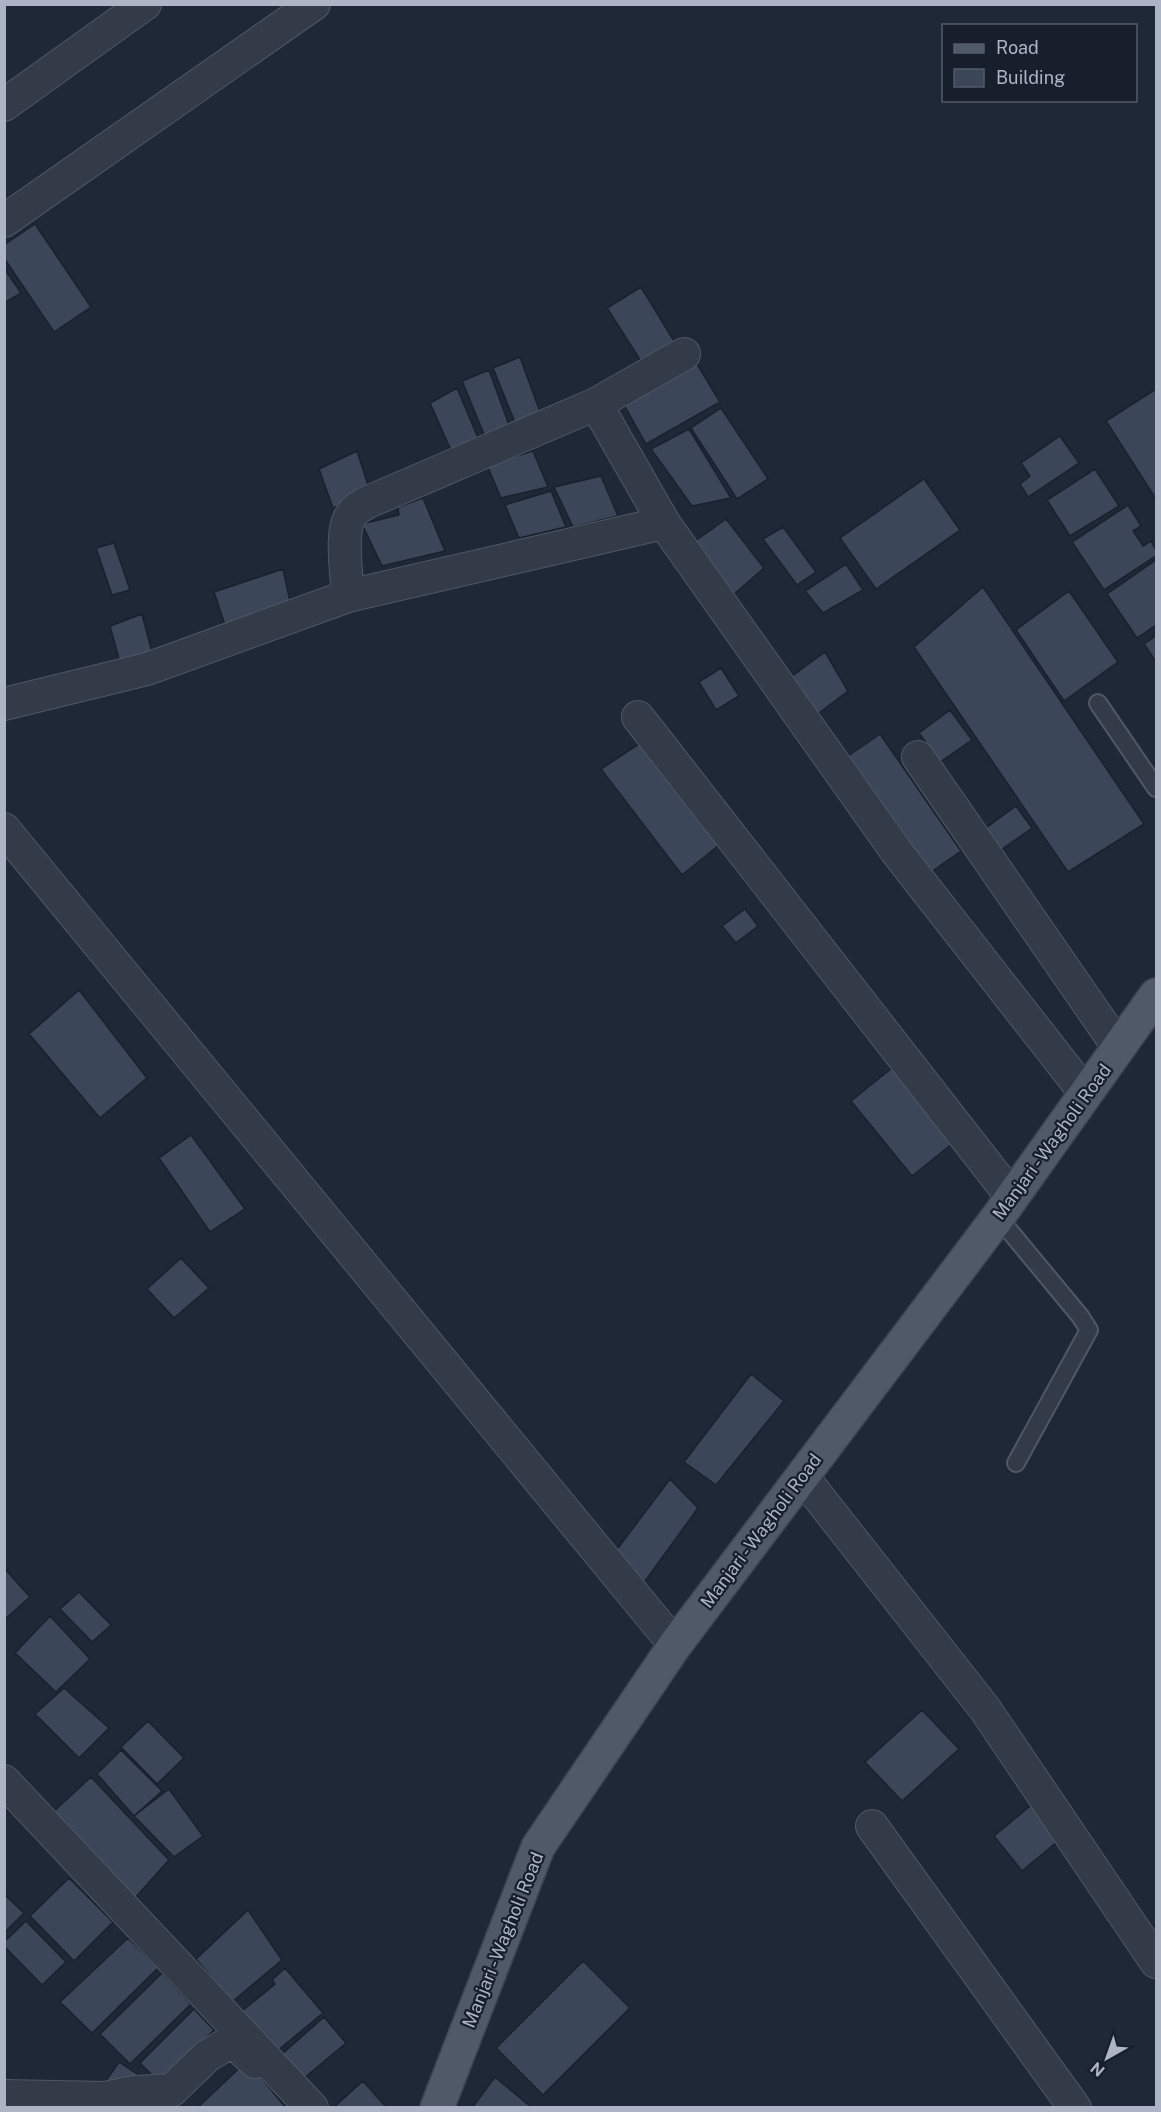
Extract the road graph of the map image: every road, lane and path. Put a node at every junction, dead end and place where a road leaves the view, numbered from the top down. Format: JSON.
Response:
{"nodes":[{"id":1,"x":145,"y":4,"type":"edge"},
{"id":2,"x":314,"y":4,"type":"edge"},
{"id":3,"x":4,"y":105,"type":"edge"},
{"id":4,"x":4,"y":221,"type":"edge"},
{"id":5,"x":684,"y":354,"type":"dead end"},
{"id":6,"x":596,"y":404,"type":"junction"},
{"id":7,"x":664,"y":522,"type":"junction"},
{"id":8,"x":348,"y":596,"type":"junction"},
{"id":9,"x":1098,"y":703,"type":"dead end"},
{"id":10,"x":4,"y":704,"type":"edge"},
{"id":11,"x":638,"y":717,"type":"dead end"},
{"id":12,"x":918,"y":757,"type":"dead end"},
{"id":13,"x":1156,"y":788,"type":"edge"},
{"id":14,"x":4,"y":829,"type":"edge"},
{"id":15,"x":1156,"y":994,"type":"edge"},
{"id":16,"x":1119,"y":1048,"type":"junction"},
{"id":17,"x":1086,"y":1094,"type":"junction"},
{"id":18,"x":1005,"y":1207,"type":"junction"},
{"id":19,"x":1016,"y":1462,"type":"dead end"},
{"id":20,"x":802,"y":1476,"type":"junction"},
{"id":21,"x":675,"y":1645,"type":"junction"},
{"id":22,"x":4,"y":1781,"type":"edge"},
{"id":23,"x":872,"y":1826,"type":"dead end"},
{"id":24,"x":1156,"y":1962,"type":"edge"},
{"id":25,"x":4,"y":2096,"type":"edge"},
{"id":26,"x":304,"y":2108,"type":"edge"},
{"id":27,"x":312,"y":2108,"type":"edge"},
{"id":28,"x":436,"y":2108,"type":"edge"},
{"id":29,"x":1075,"y":2108,"type":"edge"}],
"edges":[{"from":1,"to":3,"type":"street"},
{"from":2,"to":4,"type":"street"},
{"from":5,"to":6,"type":"street"},
{"from":6,"to":7,"type":"street"},
{"from":6,"to":8,"type":"street"},
{"from":7,"to":8,"type":"street"},
{"from":7,"to":17,"type":"street"},
{"from":8,"to":10,"type":"street"},
{"from":9,"to":13,"type":"lane"},
{"from":11,"to":18,"type":"street"},
{"from":12,"to":16,"type":"street"},
{"from":14,"to":21,"type":"street"},
{"from":15,"to":16,"type":"main road","name":"Manjari - Wagholi Road"},
{"from":16,"to":17,"type":"main road","name":"Manjari - Wagholi Road"},
{"from":17,"to":18,"type":"main road","name":"Manjari - Wagholi Road"},
{"from":18,"to":19,"type":"lane"},
{"from":18,"to":20,"type":"main road","name":"Manjari - Wagholi Road"},
{"from":20,"to":21,"type":"main road","name":"Manjari - Wagholi Road"},
{"from":20,"to":24,"type":"street"},
{"from":21,"to":28,"type":"main road","name":"Manjari - Wagholi Road"},
{"from":22,"to":27,"type":"street"},
{"from":23,"to":29,"type":"street"},
{"from":25,"to":26,"type":"street"}]}
